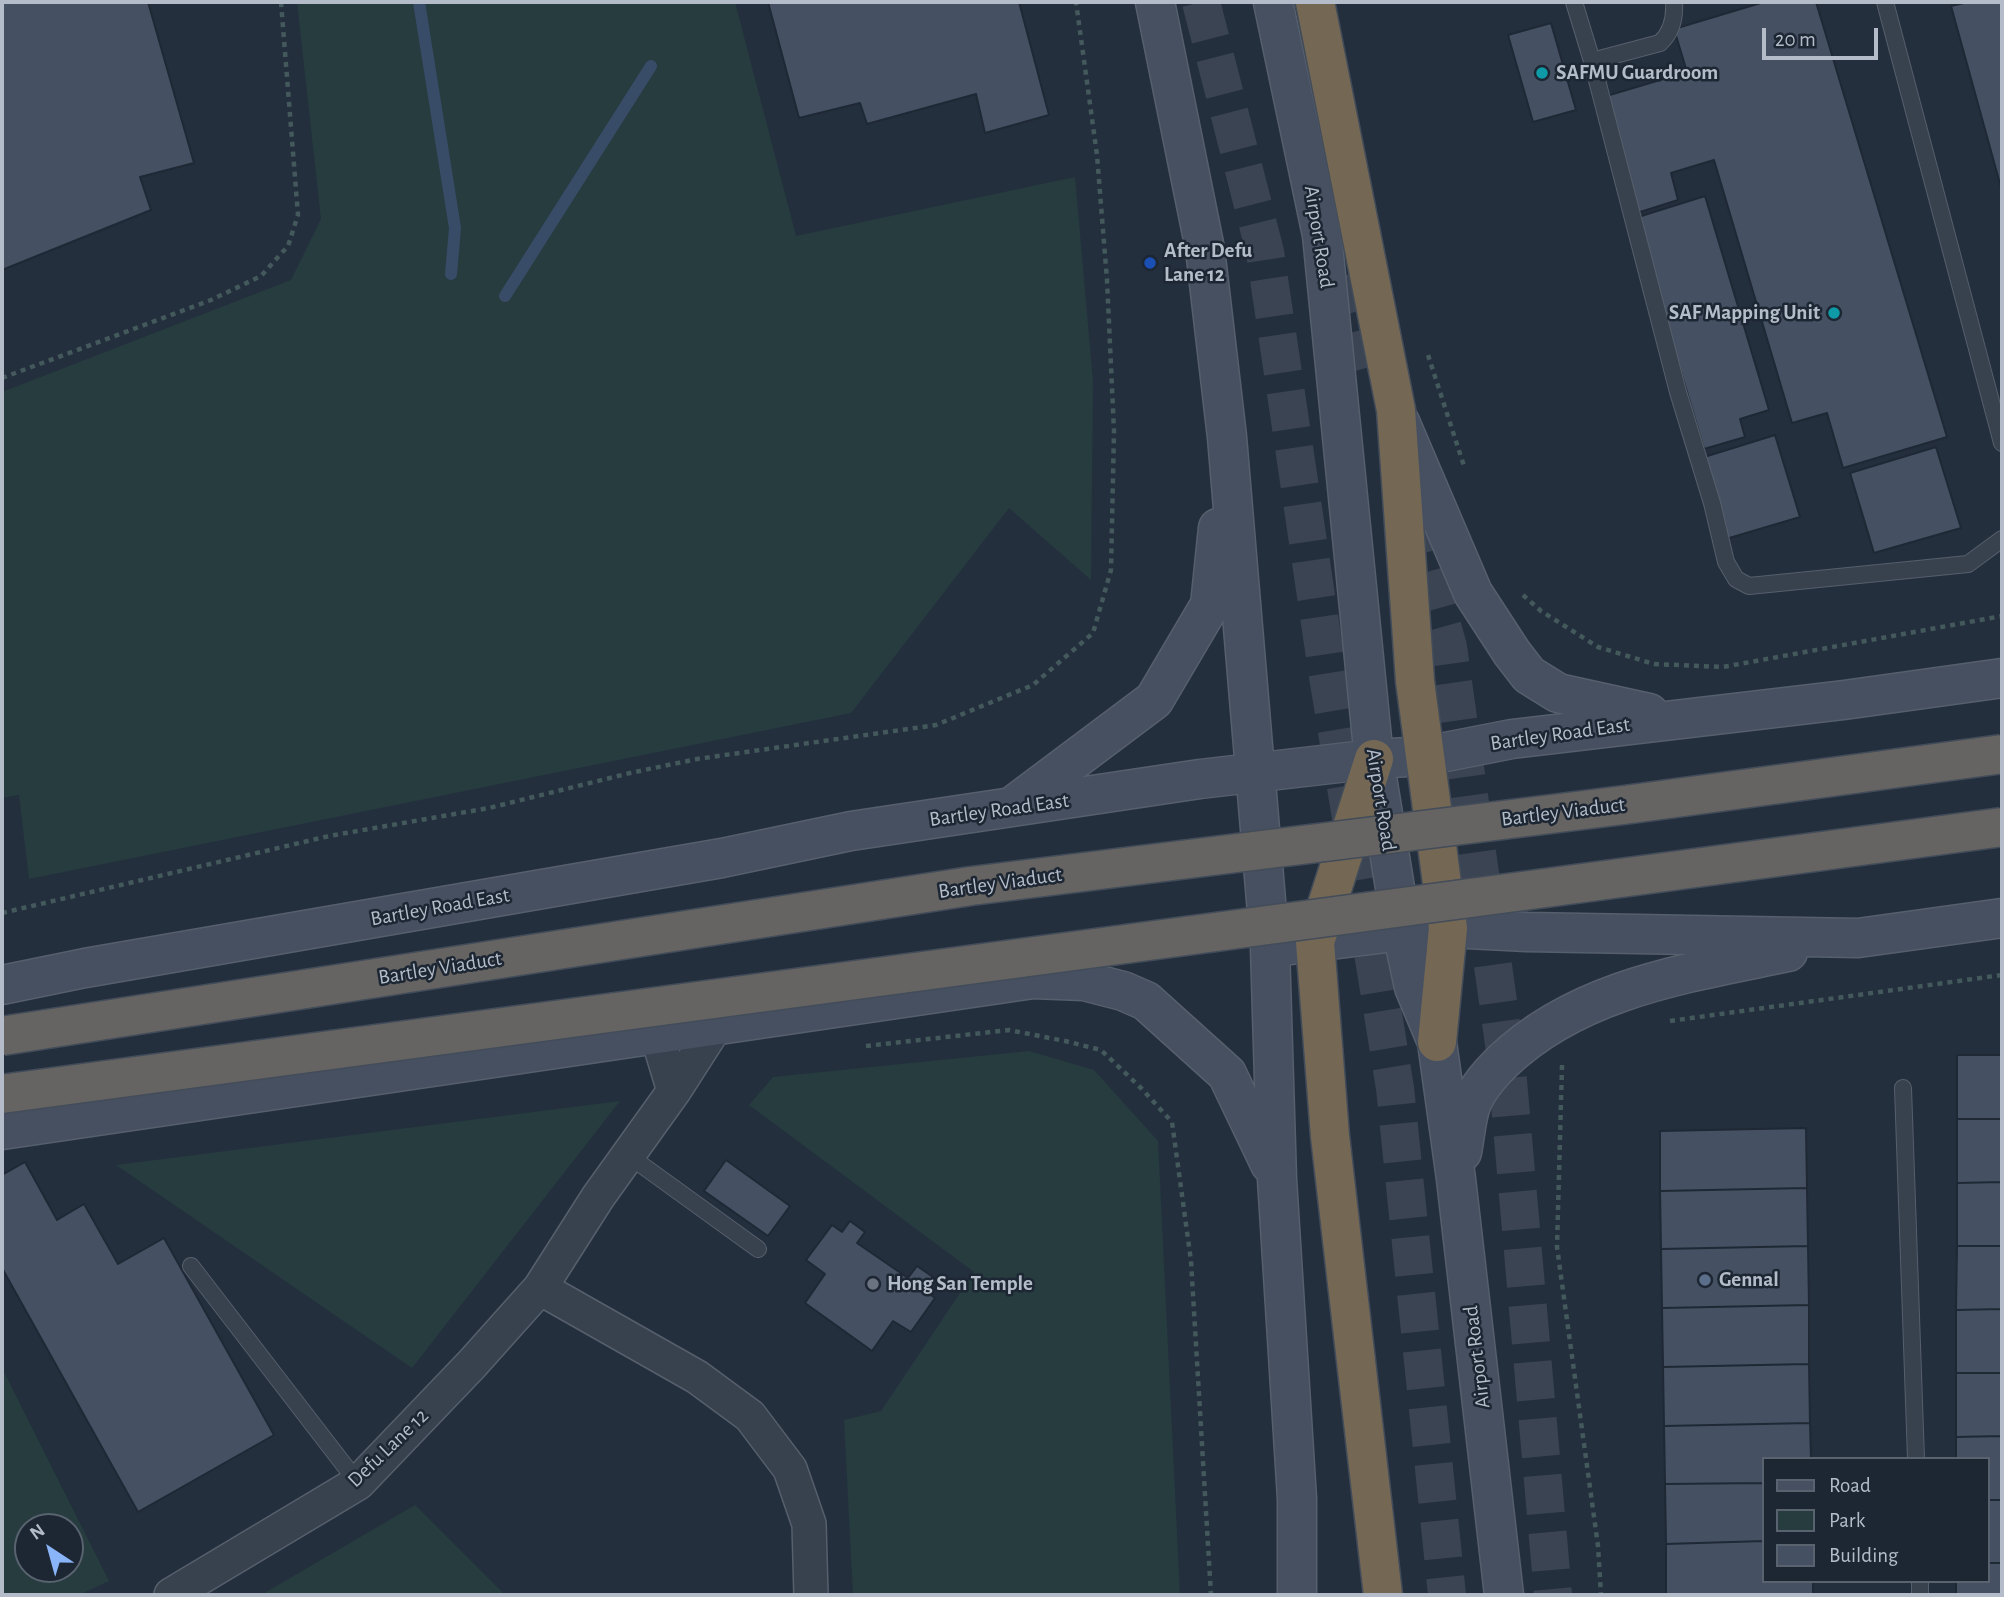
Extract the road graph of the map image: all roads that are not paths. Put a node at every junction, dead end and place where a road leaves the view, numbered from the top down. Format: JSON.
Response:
{"nodes":[{"id":1,"x":1155,"y":2,"type":"edge"},
{"id":2,"x":1273,"y":2,"type":"edge"},
{"id":3,"x":1315,"y":2,"type":"edge"},
{"id":4,"x":1574,"y":2,"type":"edge"},
{"id":5,"x":1674,"y":2,"type":"edge"},
{"id":6,"x":1885,"y":2,"type":"edge"},
{"id":7,"x":1592,"y":61,"type":"junction"},
{"id":8,"x":1396,"y":410,"type":"junction"},
{"id":9,"x":1227,"y":437,"type":"junction"},
{"id":10,"x":2002,"y":443,"type":"edge"},
{"id":11,"x":2002,"y":539,"type":"edge"},
{"id":12,"x":2002,"y":678,"type":"edge"},
{"id":13,"x":1674,"y":719,"type":"junction"},
{"id":14,"x":2002,"y":754,"type":"edge"},
{"id":15,"x":1425,"y":756,"type":"junction"},
{"id":16,"x":1374,"y":759,"type":"junction"},
{"id":17,"x":1257,"y":772,"type":"junction"},
{"id":18,"x":1010,"y":809,"type":"junction"},
{"id":19,"x":2002,"y":827,"type":"edge"},
{"id":20,"x":2002,"y":918,"type":"edge"},
{"id":21,"x":1448,"y":928,"type":"junction"},
{"id":22,"x":1402,"y":931,"type":"junction"},
{"id":23,"x":1858,"y":938,"type":"junction"},
{"id":24,"x":1315,"y":943,"type":"junction"},
{"id":25,"x":1270,"y":948,"type":"junction"},
{"id":26,"x":39,"y":978,"type":"junction"},
{"id":27,"x":2,"y":985,"type":"edge"},
{"id":28,"x":2,"y":1023,"type":"edge"},
{"id":29,"x":715,"y":1027,"type":"junction"},
{"id":30,"x":657,"y":1035,"type":"junction"},
{"id":31,"x":2,"y":1036,"type":"edge"},
{"id":32,"x":1437,"y":1042,"type":"junction"},
{"id":33,"x":2,"y":1077,"type":"edge"},
{"id":34,"x":1903,"y":1088,"type":"dead end"},
{"id":35,"x":674,"y":1091,"type":"junction"},
{"id":36,"x":2,"y":1094,"type":"edge"},
{"id":37,"x":42,"y":1124,"type":"junction"},
{"id":38,"x":2,"y":1130,"type":"edge"},
{"id":39,"x":628,"y":1155,"type":"junction"},
{"id":40,"x":1277,"y":1179,"type":"junction"},
{"id":41,"x":1456,"y":1179,"type":"junction"},
{"id":42,"x":758,"y":1249,"type":"dead end"},
{"id":43,"x":191,"y":1266,"type":"dead end"},
{"id":44,"x":540,"y":1288,"type":"junction"},
{"id":45,"x":1916,"y":1457,"type":"edge"},
{"id":46,"x":358,"y":1483,"type":"junction"},
{"id":47,"x":171,"y":1595,"type":"edge"},
{"id":48,"x":811,"y":1595,"type":"edge"},
{"id":49,"x":1297,"y":1595,"type":"edge"},
{"id":50,"x":1383,"y":1595,"type":"edge"},
{"id":51,"x":1504,"y":1595,"type":"edge"}],
"edges":[{"from":1,"to":9,"type":"main road"},
{"from":2,"to":16,"type":"main road","name":"Airport Road"},
{"from":3,"to":8,"type":"highway"},
{"from":4,"to":7,"type":"lane"},
{"from":5,"to":7,"type":"lane"},
{"from":6,"to":10,"type":"lane"},
{"from":7,"to":11,"type":"lane"},
{"from":8,"to":13,"type":"main road"},
{"from":8,"to":15,"type":"highway"},
{"from":9,"to":17,"type":"main road"},
{"from":9,"to":18,"type":"main road"},
{"from":12,"to":13,"type":"main road","name":"Bartley Road East"},
{"from":13,"to":15,"type":"main road","name":"Bartley Road East"},
{"from":14,"to":31,"type":"highway","name":"Bartley Viaduct","bridge":true},
{"from":15,"to":16,"type":"main road","name":"Bartley Road East"},
{"from":15,"to":21,"type":"highway"},
{"from":16,"to":17,"type":"main road","name":"Bartley Road East"},
{"from":16,"to":22,"type":"main road","name":"Airport Road"},
{"from":16,"to":24,"type":"highway"},
{"from":17,"to":18,"type":"main road","name":"Bartley Road East"},
{"from":17,"to":25,"type":"main road"},
{"from":18,"to":26,"type":"main road","name":"Bartley Road East"},
{"from":19,"to":36,"type":"highway","bridge":true},
{"from":20,"to":23,"type":"main road"},
{"from":21,"to":22,"type":"main road"},
{"from":21,"to":23,"type":"main road"},
{"from":21,"to":32,"type":"highway"},
{"from":22,"to":24,"type":"main road"},
{"from":22,"to":32,"type":"main road","name":"Airport Road"},
{"from":23,"to":41,"type":"main road"},
{"from":24,"to":25,"type":"main road"},
{"from":24,"to":50,"type":"highway"},
{"from":25,"to":40,"type":"main road"},
{"from":26,"to":27,"type":"main road","name":"Bartley Road East"},
{"from":26,"to":28,"type":"main road"},
{"from":29,"to":30,"type":"main road"},
{"from":29,"to":35,"type":"street","name":"Defu Lane 12"},
{"from":29,"to":40,"type":"main road"},
{"from":30,"to":35,"type":"street"},
{"from":30,"to":37,"type":"main road"},
{"from":32,"to":41,"type":"main road","name":"Airport Road"},
{"from":33,"to":37,"type":"main road"},
{"from":34,"to":45,"type":"lane"},
{"from":35,"to":39,"type":"street","name":"Defu Lane 12"},
{"from":37,"to":38,"type":"main road"},
{"from":39,"to":42,"type":"lane"},
{"from":39,"to":44,"type":"street","name":"Defu Lane 12"},
{"from":40,"to":49,"type":"main road"},
{"from":41,"to":51,"type":"main road","name":"Airport Road"},
{"from":43,"to":46,"type":"lane"},
{"from":44,"to":46,"type":"street","name":"Defu Lane 12"},
{"from":44,"to":48,"type":"street"},
{"from":46,"to":47,"type":"street","name":"Defu Lane 12"}]}
